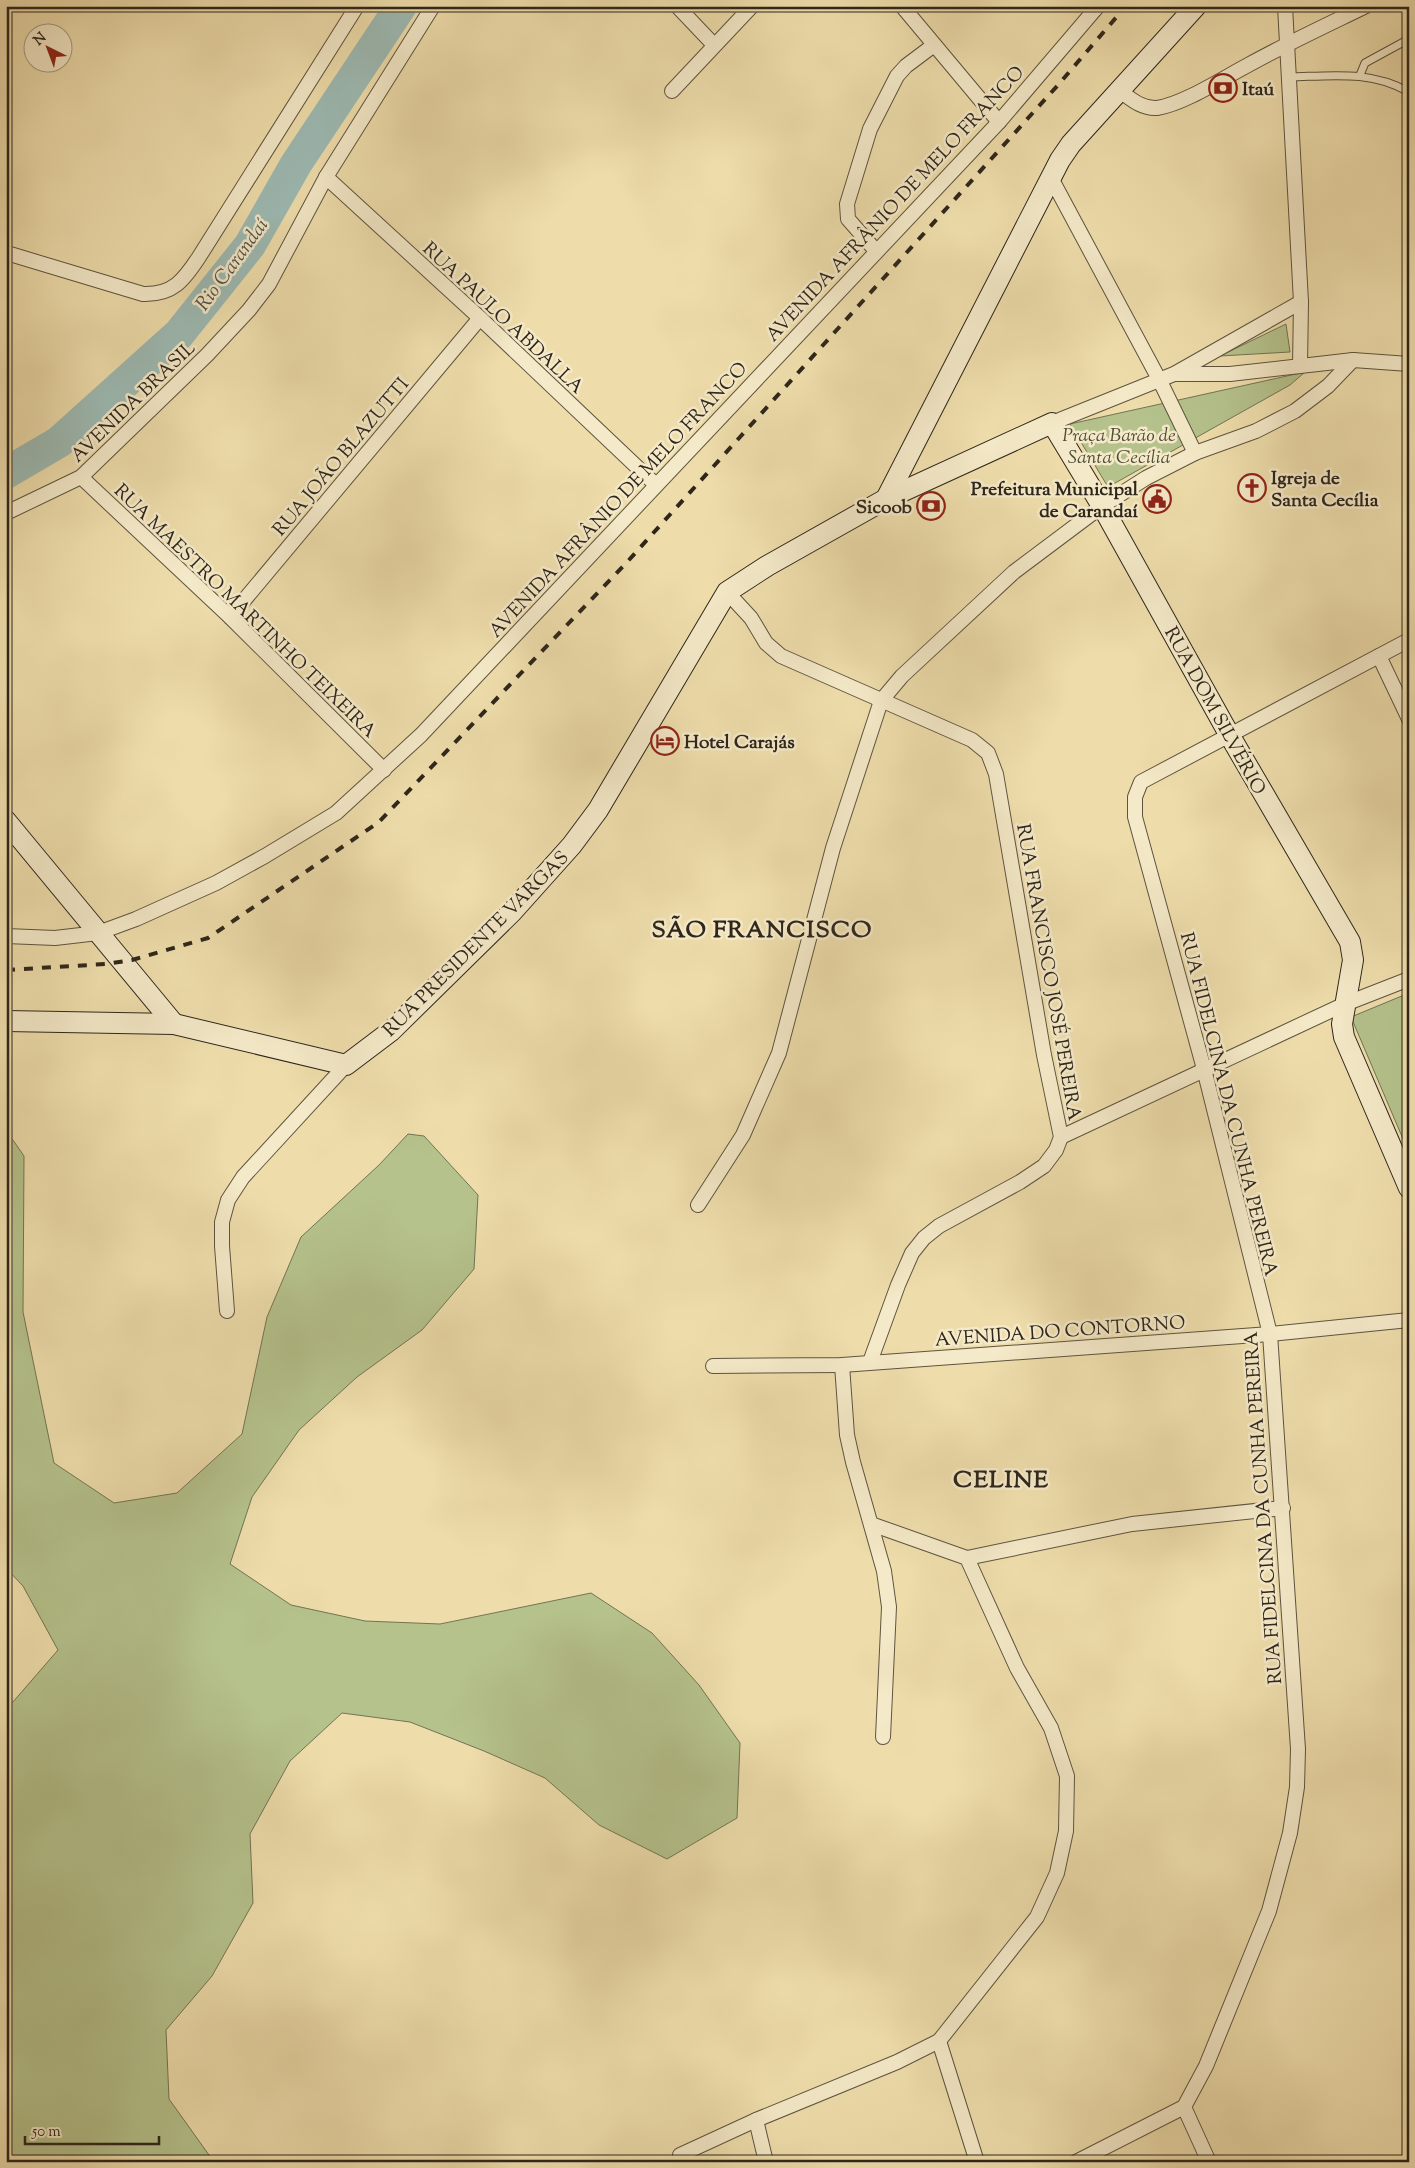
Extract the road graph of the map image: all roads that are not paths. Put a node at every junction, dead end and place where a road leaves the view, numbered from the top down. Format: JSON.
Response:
{"nodes":[{"id":1,"x":357,"y":6,"type":"edge"},
{"id":2,"x":433,"y":6,"type":"edge"},
{"id":3,"x":677,"y":6,"type":"edge"},
{"id":4,"x":752,"y":6,"type":"edge"},
{"id":5,"x":902,"y":6,"type":"edge"},
{"id":6,"x":1098,"y":6,"type":"edge"},
{"id":7,"x":1196,"y":6,"type":"edge"},
{"id":8,"x":1285,"y":6,"type":"edge"},
{"id":9,"x":1366,"y":6,"type":"edge"},
{"id":10,"x":1409,"y":39,"type":"edge"},
{"id":11,"x":1288,"y":44,"type":"junction"},
{"id":12,"x":714,"y":45,"type":"junction"},
{"id":13,"x":934,"y":45,"type":"junction"},
{"id":14,"x":1360,"y":75,"type":"junction"},
{"id":15,"x":1290,"y":77,"type":"junction"},
{"id":16,"x":672,"y":91,"type":"dead end"},
{"id":17,"x":1120,"y":91,"type":"junction"},
{"id":18,"x":1409,"y":92,"type":"edge"},
{"id":19,"x":999,"y":122,"type":"junction"},
{"id":20,"x":1050,"y":176,"type":"junction"},
{"id":21,"x":326,"y":177,"type":"junction"},
{"id":22,"x":876,"y":251,"type":"junction"},
{"id":23,"x":10,"y":254,"type":"dead end"},
{"id":24,"x":1301,"y":302,"type":"junction"},
{"id":25,"x":480,"y":318,"type":"junction"},
{"id":26,"x":1353,"y":360,"type":"junction"},
{"id":27,"x":1409,"y":364,"type":"edge"},
{"id":28,"x":1300,"y":366,"type":"junction"},
{"id":29,"x":1174,"y":374,"type":"junction"},
{"id":30,"x":1160,"y":380,"type":"junction"},
{"id":31,"x":1052,"y":423,"type":"junction"},
{"id":32,"x":1195,"y":453,"type":"junction"},
{"id":33,"x":81,"y":477,"type":"junction"},
{"id":34,"x":656,"y":485,"type":"junction"},
{"id":35,"x":886,"y":499,"type":"junction"},
{"id":36,"x":1102,"y":506,"type":"junction"},
{"id":37,"x":6,"y":513,"type":"edge"},
{"id":38,"x":727,"y":592,"type":"junction"},
{"id":39,"x":230,"y":618,"type":"junction"},
{"id":40,"x":1409,"y":640,"type":"edge"},
{"id":41,"x":1379,"y":656,"type":"junction"},
{"id":42,"x":881,"y":701,"type":"junction"},
{"id":43,"x":1409,"y":719,"type":"edge"},
{"id":44,"x":1230,"y":736,"type":"junction"},
{"id":45,"x":384,"y":770,"type":"junction"},
{"id":46,"x":6,"y":821,"type":"edge"},
{"id":47,"x":98,"y":933,"type":"junction"},
{"id":48,"x":6,"y":936,"type":"edge"},
{"id":49,"x":1409,"y":979,"type":"edge"},
{"id":50,"x":1345,"y":1004,"type":"junction"},
{"id":51,"x":6,"y":1021,"type":"edge"},
{"id":52,"x":174,"y":1024,"type":"junction"},
{"id":53,"x":346,"y":1065,"type":"junction"},
{"id":54,"x":1204,"y":1069,"type":"junction"},
{"id":55,"x":1061,"y":1137,"type":"junction"},
{"id":56,"x":1409,"y":1188,"type":"edge"},
{"id":57,"x":698,"y":1205,"type":"dead end"},
{"id":58,"x":227,"y":1311,"type":"dead end"},
{"id":59,"x":1409,"y":1320,"type":"edge"},
{"id":60,"x":1270,"y":1334,"type":"junction"},
{"id":61,"x":870,"y":1362,"type":"junction"},
{"id":62,"x":842,"y":1365,"type":"junction"},
{"id":63,"x":713,"y":1366,"type":"dead end"},
{"id":64,"x":1283,"y":1508,"type":"junction"},
{"id":65,"x":871,"y":1524,"type":"junction"},
{"id":66,"x":967,"y":1558,"type":"junction"},
{"id":67,"x":883,"y":1737,"type":"dead end"},
{"id":68,"x":940,"y":2041,"type":"junction"},
{"id":69,"x":1184,"y":2108,"type":"junction"},
{"id":70,"x":756,"y":2120,"type":"junction"},
{"id":71,"x":680,"y":2155,"type":"dead end"},
{"id":72,"x":766,"y":2162,"type":"edge"},
{"id":73,"x":977,"y":2162,"type":"edge"},
{"id":74,"x":1076,"y":2162,"type":"edge"},
{"id":75,"x":1209,"y":2162,"type":"edge"}],
"edges":[{"from":1,"to":23,"type":"street"},
{"from":2,"to":21,"type":"street","name":"AVENIDA BRASIL"},
{"from":3,"to":12,"type":"street"},
{"from":4,"to":12,"type":"street"},
{"from":5,"to":13,"type":"street"},
{"from":6,"to":19,"type":"street","name":"AVENIDA AFRÂNIO DE MELO FRANCO"},
{"from":7,"to":17,"type":"main road"},
{"from":8,"to":11,"type":"street"},
{"from":9,"to":11,"type":"street"},
{"from":10,"to":14,"type":"lane"},
{"from":11,"to":15,"type":"street"},
{"from":11,"to":17,"type":"street"},
{"from":12,"to":16,"type":"street"},
{"from":13,"to":19,"type":"street"},
{"from":13,"to":22,"type":"street"},
{"from":14,"to":15,"type":"lane"},
{"from":14,"to":18,"type":"lane"},
{"from":15,"to":24,"type":"street"},
{"from":17,"to":20,"type":"main road"},
{"from":19,"to":22,"type":"street","name":"AVENIDA AFRÂNIO DE MELO FRANCO"},
{"from":20,"to":30,"type":"street"},
{"from":20,"to":35,"type":"main road"},
{"from":21,"to":25,"type":"street","name":"RUA PAULO ABDALLA"},
{"from":21,"to":33,"type":"street","name":"AVENIDA BRASIL"},
{"from":22,"to":34,"type":"street","name":"AVENIDA AFRÂNIO DE MELO FRANCO"},
{"from":24,"to":28,"type":"street"},
{"from":24,"to":29,"type":"street"},
{"from":25,"to":34,"type":"street","name":"RUA PAULO ABDALLA"},
{"from":25,"to":39,"type":"street","name":"RUA JOÃO BLAZUTTI"},
{"from":26,"to":27,"type":"street"},
{"from":26,"to":28,"type":"street"},
{"from":26,"to":32,"type":"street"},
{"from":28,"to":29,"type":"street"},
{"from":29,"to":30,"type":"street"},
{"from":30,"to":31,"type":"street"},
{"from":30,"to":32,"type":"street"},
{"from":31,"to":35,"type":"main road","name":"RUA PRESIDENTE VARGAS"},
{"from":31,"to":36,"type":"main road","name":"RUA DOM SILVÉRIO"},
{"from":32,"to":36,"type":"street"},
{"from":33,"to":37,"type":"street","name":"AVENIDA BRASIL"},
{"from":33,"to":39,"type":"street","name":"RUA MAESTRO MARTINHO TEIXEIRA"},
{"from":34,"to":45,"type":"street","name":"AVENIDA AFRÂNIO DE MELO FRANCO"},
{"from":35,"to":38,"type":"main road","name":"RUA PRESIDENTE VARGAS"},
{"from":36,"to":42,"type":"street"},
{"from":36,"to":44,"type":"main road","name":"RUA DOM SILVÉRIO"},
{"from":38,"to":42,"type":"street","name":"RUA FRANCISCO JOSÉ PEREIRA"},
{"from":38,"to":53,"type":"main road","name":"RUA PRESIDENTE VARGAS"},
{"from":39,"to":45,"type":"street","name":"RUA MAESTRO MARTINHO TEIXEIRA"},
{"from":40,"to":41,"type":"street"},
{"from":41,"to":43,"type":"street"},
{"from":41,"to":44,"type":"street"},
{"from":42,"to":55,"type":"street","name":"RUA FRANCISCO JOSÉ PEREIRA"},
{"from":42,"to":57,"type":"street"},
{"from":44,"to":50,"type":"main road","name":"RUA DOM SILVÉRIO"},
{"from":44,"to":54,"type":"street","name":"RUA FIDELCINA DA CUNHA PEREIRA"},
{"from":45,"to":47,"type":"street","name":"AVENIDA AFRÂNIO DE MELO FRANCO"},
{"from":46,"to":47,"type":"main road"},
{"from":47,"to":48,"type":"street","name":"AVENIDA AFRÂNIO DE MELO FRANCO"},
{"from":47,"to":52,"type":"main road"},
{"from":49,"to":50,"type":"street"},
{"from":50,"to":54,"type":"street"},
{"from":50,"to":56,"type":"main road","name":"RUA DOM SILVÉRIO"},
{"from":51,"to":52,"type":"main road"},
{"from":52,"to":53,"type":"main road"},
{"from":53,"to":58,"type":"street","name":"RUA PRESIDENTE VARGAS"},
{"from":54,"to":55,"type":"street"},
{"from":54,"to":60,"type":"street","name":"RUA FIDELCINA DA CUNHA PEREIRA"},
{"from":55,"to":61,"type":"street","name":"RUA FRANCISCO JOSÉ PEREIRA"},
{"from":59,"to":60,"type":"street","name":"AVENIDA DO CONTORNO"},
{"from":60,"to":61,"type":"street","name":"AVENIDA DO CONTORNO"},
{"from":60,"to":64,"type":"street","name":"RUA FIDELCINA DA CUNHA PEREIRA"},
{"from":61,"to":62,"type":"street","name":"AVENIDA DO CONTORNO"},
{"from":62,"to":63,"type":"street","name":"AVENIDA DO CONTORNO"},
{"from":62,"to":65,"type":"street"},
{"from":64,"to":66,"type":"street"},
{"from":64,"to":69,"type":"street","name":"RUA FIDELCINA DA CUNHA PEREIRA"},
{"from":65,"to":66,"type":"street"},
{"from":65,"to":67,"type":"street"},
{"from":66,"to":68,"type":"street"},
{"from":68,"to":70,"type":"street"},
{"from":68,"to":73,"type":"street"},
{"from":69,"to":74,"type":"street"},
{"from":69,"to":75,"type":"street"},
{"from":70,"to":71,"type":"street"},
{"from":70,"to":72,"type":"street"}]}
